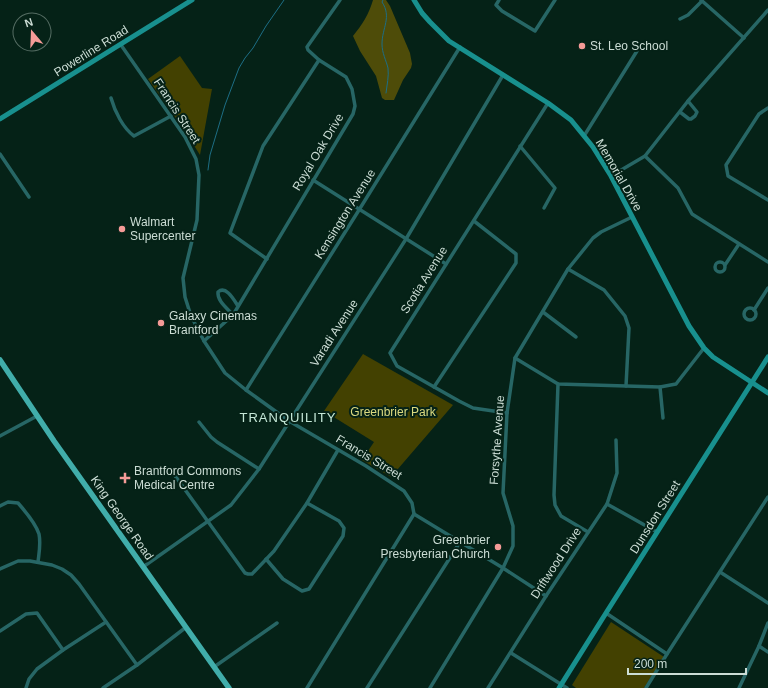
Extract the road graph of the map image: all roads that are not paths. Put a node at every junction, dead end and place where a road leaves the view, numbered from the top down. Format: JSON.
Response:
{"nodes":[{"id":1,"x":192,"y":0,"type":"edge"},
{"id":2,"x":340,"y":0,"type":"edge"},
{"id":3,"x":414,"y":0,"type":"edge"},
{"id":4,"x":499,"y":0,"type":"edge"},
{"id":5,"x":555,"y":0,"type":"edge"},
{"id":6,"x":701,"y":0,"type":"edge"},
{"id":7,"x":768,"y":10,"type":"edge"},
{"id":8,"x":680,"y":19,"type":"dead end"},
{"id":9,"x":744,"y":38,"type":"junction"},
{"id":10,"x":121,"y":44,"type":"junction"},
{"id":11,"x":460,"y":47,"type":"junction"},
{"id":12,"x":637,"y":51,"type":"dead end"},
{"id":13,"x":319,"y":60,"type":"junction"},
{"id":14,"x":503,"y":75,"type":"junction"},
{"id":15,"x":111,"y":98,"type":"dead end"},
{"id":16,"x":688,"y":101,"type":"junction"},
{"id":17,"x":548,"y":104,"type":"junction"},
{"id":18,"x":768,"y":108,"type":"edge"},
{"id":19,"x":680,"y":112,"type":"junction"},
{"id":20,"x":171,"y":116,"type":"junction"},
{"id":21,"x":0,"y":119,"type":"edge"},
{"id":22,"x":584,"y":136,"type":"junction"},
{"id":23,"x":520,"y":146,"type":"junction"},
{"id":24,"x":0,"y":154,"type":"edge"},
{"id":25,"x":645,"y":156,"type":"junction"},
{"id":26,"x":611,"y":176,"type":"junction"},
{"id":27,"x":313,"y":180,"type":"junction"},
{"id":28,"x":29,"y":197,"type":"dead end"},
{"id":29,"x":768,"y":200,"type":"edge"},
{"id":30,"x":544,"y":208,"type":"dead end"},
{"id":31,"x":360,"y":210,"type":"junction"},
{"id":32,"x":632,"y":217,"type":"junction"},
{"id":33,"x":474,"y":221,"type":"junction"},
{"id":34,"x":406,"y":239,"type":"junction"},
{"id":35,"x":739,"y":244,"type":"junction"},
{"id":36,"x":267,"y":259,"type":"junction"},
{"id":37,"x":768,"y":262,"type":"edge"},
{"id":38,"x":446,"y":264,"type":"junction"},
{"id":39,"x":725,"y":265,"type":"dead end"},
{"id":40,"x":568,"y":269,"type":"junction"},
{"id":41,"x":768,"y":288,"type":"edge"},
{"id":42,"x":238,"y":306,"type":"junction"},
{"id":43,"x":754,"y":310,"type":"dead end"},
{"id":44,"x":543,"y":312,"type":"junction"},
{"id":45,"x":233,"y":315,"type":"junction"},
{"id":46,"x":576,"y":338,"type":"dead end"},
{"id":47,"x":204,"y":341,"type":"junction"},
{"id":48,"x":704,"y":348,"type":"junction"},
{"id":49,"x":768,"y":357,"type":"edge"},
{"id":50,"x":515,"y":358,"type":"junction"},
{"id":51,"x":0,"y":360,"type":"edge"},
{"id":52,"x":751,"y":382,"type":"junction"},
{"id":53,"x":558,"y":384,"type":"junction"},
{"id":54,"x":626,"y":386,"type":"junction"},
{"id":55,"x":434,"y":387,"type":"junction"},
{"id":56,"x":660,"y":387,"type":"junction"},
{"id":57,"x":246,"y":390,"type":"junction"},
{"id":58,"x":768,"y":393,"type":"edge"},
{"id":59,"x":507,"y":412,"type":"junction"},
{"id":60,"x":37,"y":416,"type":"junction"},
{"id":61,"x":663,"y":418,"type":"dead end"},
{"id":62,"x":289,"y":421,"type":"junction"},
{"id":63,"x":199,"y":422,"type":"dead end"},
{"id":64,"x":0,"y":436,"type":"edge"},
{"id":65,"x":616,"y":440,"type":"dead end"},
{"id":66,"x":338,"y":450,"type":"junction"},
{"id":67,"x":259,"y":469,"type":"junction"},
{"id":68,"x":172,"y":473,"type":"dead end"},
{"id":69,"x":768,"y":497,"type":"edge"},
{"id":70,"x":307,"y":503,"type":"junction"},
{"id":71,"x":607,"y":504,"type":"junction"},
{"id":72,"x":0,"y":506,"type":"edge"},
{"id":73,"x":414,"y":514,"type":"junction"},
{"id":74,"x":207,"y":522,"type":"junction"},
{"id":75,"x":588,"y":532,"type":"junction"},
{"id":76,"x":657,"y":532,"type":"junction"},
{"id":77,"x":460,"y":542,"type":"junction"},
{"id":78,"x":266,"y":559,"type":"junction"},
{"id":79,"x":38,"y":562,"type":"junction"},
{"id":80,"x":143,"y":567,"type":"junction"},
{"id":81,"x":503,"y":568,"type":"junction"},
{"id":82,"x":0,"y":569,"type":"edge"},
{"id":83,"x":720,"y":572,"type":"junction"},
{"id":84,"x":546,"y":596,"type":"junction"},
{"id":85,"x":768,"y":603,"type":"edge"},
{"id":86,"x":606,"y":613,"type":"junction"},
{"id":87,"x":106,"y":622,"type":"junction"},
{"id":88,"x":276,"y":623,"type":"dead end"},
{"id":89,"x":768,"y":623,"type":"edge"},
{"id":90,"x":186,"y":628,"type":"junction"},
{"id":91,"x":0,"y":631,"type":"edge"},
{"id":92,"x":759,"y":646,"type":"junction"},
{"id":93,"x":63,"y":650,"type":"junction"},
{"id":94,"x":768,"y":652,"type":"edge"},
{"id":95,"x":511,"y":653,"type":"junction"},
{"id":96,"x":667,"y":654,"type":"junction"},
{"id":97,"x":136,"y":665,"type":"junction"},
{"id":98,"x":214,"y":667,"type":"junction"},
{"id":99,"x":560,"y":686,"type":"edge"},
{"id":100,"x":26,"y":688,"type":"edge"},
{"id":101,"x":104,"y":688,"type":"edge"},
{"id":102,"x":229,"y":688,"type":"edge"},
{"id":103,"x":307,"y":688,"type":"edge"},
{"id":104,"x":367,"y":688,"type":"edge"},
{"id":105,"x":430,"y":688,"type":"edge"},
{"id":106,"x":488,"y":688,"type":"edge"},
{"id":107,"x":567,"y":688,"type":"edge"},
{"id":108,"x":646,"y":688,"type":"edge"},
{"id":109,"x":740,"y":688,"type":"edge"}],
"edges":[{"from":1,"to":10,"type":"main road","name":"Powerline Road"},
{"from":2,"to":13,"type":"street","name":"Royal Oak Drive"},
{"from":3,"to":11,"type":"main road","name":"Memorial Drive"},
{"from":4,"to":5,"type":"street"},
{"from":6,"to":8,"type":"street"},
{"from":6,"to":9,"type":"street"},
{"from":7,"to":9,"type":"street"},
{"from":9,"to":16,"type":"street"},
{"from":10,"to":20,"type":"street","name":"Francis Street"},
{"from":10,"to":21,"type":"main road","name":"Powerline Road"},
{"from":11,"to":14,"type":"main road","name":"Memorial Drive"},
{"from":11,"to":31,"type":"street","name":"Kensington Avenue"},
{"from":12,"to":22,"type":"street"},
{"from":13,"to":27,"type":"street","name":"Royal Oak Drive"},
{"from":13,"to":36,"type":"street"},
{"from":14,"to":17,"type":"main road","name":"Memorial Drive"},
{"from":14,"to":34,"type":"street","name":"Varadi Avenue"},
{"from":15,"to":20,"type":"street"},
{"from":16,"to":19,"type":"street"},
{"from":16,"to":19,"type":"street"},
{"from":17,"to":22,"type":"main road","name":"Memorial Drive"},
{"from":17,"to":23,"type":"street","name":"Scotia Avenue"},
{"from":18,"to":29,"type":"street"},
{"from":19,"to":25,"type":"street"},
{"from":20,"to":47,"type":"street","name":"Francis Street"},
{"from":22,"to":26,"type":"main road","name":"Memorial Drive"},
{"from":23,"to":30,"type":"street"},
{"from":23,"to":33,"type":"street","name":"Scotia Avenue"},
{"from":24,"to":28,"type":"street"},
{"from":25,"to":26,"type":"street"},
{"from":25,"to":35,"type":"street"},
{"from":26,"to":32,"type":"main road","name":"Memorial Drive"},
{"from":27,"to":31,"type":"street"},
{"from":27,"to":36,"type":"street","name":"Royal Oak Drive"},
{"from":31,"to":34,"type":"street"},
{"from":31,"to":57,"type":"street","name":"Kensington Avenue"},
{"from":32,"to":40,"type":"street","name":"Forsythe Avenue"},
{"from":32,"to":48,"type":"main road","name":"Memorial Drive"},
{"from":33,"to":38,"type":"street","name":"Scotia Avenue"},
{"from":33,"to":55,"type":"street"},
{"from":34,"to":38,"type":"street"},
{"from":34,"to":62,"type":"street","name":"Varadi Avenue"},
{"from":35,"to":37,"type":"street"},
{"from":35,"to":39,"type":"street"},
{"from":36,"to":42,"type":"street","name":"Royal Oak Drive"},
{"from":38,"to":55,"type":"street","name":"Scotia Avenue"},
{"from":40,"to":44,"type":"street","name":"Forsythe Avenue"},
{"from":40,"to":54,"type":"street"},
{"from":41,"to":43,"type":"street"},
{"from":42,"to":45,"type":"street","name":"Royal Oak Drive"},
{"from":42,"to":45,"type":"street"},
{"from":44,"to":46,"type":"street"},
{"from":44,"to":50,"type":"street","name":"Forsythe Avenue"},
{"from":45,"to":47,"type":"street","name":"Royal Oak Drive"},
{"from":47,"to":57,"type":"street","name":"Francis Street"},
{"from":48,"to":52,"type":"main road","name":"Memorial Drive"},
{"from":48,"to":56,"type":"street"},
{"from":49,"to":52,"type":"main road","name":"Dunsdon Street"},
{"from":50,"to":53,"type":"street"},
{"from":50,"to":59,"type":"street","name":"Forsythe Avenue"},
{"from":51,"to":60,"type":"main road","name":"King George Road"},
{"from":52,"to":58,"type":"main road","name":"Memorial Drive"},
{"from":52,"to":76,"type":"main road","name":"Dunsdon Street"},
{"from":53,"to":54,"type":"street"},
{"from":53,"to":75,"type":"street"},
{"from":54,"to":56,"type":"street"},
{"from":55,"to":59,"type":"street","name":"Scotia Avenue"},
{"from":56,"to":61,"type":"street"},
{"from":57,"to":62,"type":"street","name":"Francis Street"},
{"from":59,"to":81,"type":"street","name":"Forsythe Avenue"},
{"from":60,"to":64,"type":"street"},
{"from":60,"to":80,"type":"main road","name":"King George Road"},
{"from":62,"to":66,"type":"street","name":"Francis Street"},
{"from":62,"to":67,"type":"street","name":"Varadi Avenue"},
{"from":63,"to":67,"type":"street"},
{"from":65,"to":71,"type":"street","name":"Driftwood Drive"},
{"from":66,"to":70,"type":"street"},
{"from":66,"to":73,"type":"street","name":"Francis Street"},
{"from":67,"to":74,"type":"street","name":"Varadi Avenue"},
{"from":68,"to":74,"type":"street"},
{"from":69,"to":83,"type":"street"},
{"from":70,"to":78,"type":"street"},
{"from":70,"to":78,"type":"street"},
{"from":71,"to":75,"type":"street","name":"Driftwood Drive"},
{"from":71,"to":76,"type":"street"},
{"from":72,"to":79,"type":"street"},
{"from":73,"to":77,"type":"street"},
{"from":73,"to":103,"type":"street"},
{"from":74,"to":78,"type":"street"},
{"from":74,"to":80,"type":"street","name":"Varadi Avenue"},
{"from":75,"to":84,"type":"street","name":"Driftwood Drive"},
{"from":76,"to":86,"type":"main road","name":"Dunsdon Street"},
{"from":77,"to":81,"type":"street"},
{"from":77,"to":104,"type":"street"},
{"from":79,"to":82,"type":"street"},
{"from":79,"to":87,"type":"street"},
{"from":80,"to":90,"type":"main road","name":"King George Road"},
{"from":81,"to":84,"type":"street"},
{"from":81,"to":105,"type":"street","name":"Forsythe Avenue"},
{"from":83,"to":85,"type":"street"},
{"from":83,"to":96,"type":"street"},
{"from":84,"to":95,"type":"street","name":"Driftwood Drive"},
{"from":86,"to":96,"type":"street"},
{"from":86,"to":99,"type":"main road","name":"Dunsdon Street"},
{"from":87,"to":93,"type":"street"},
{"from":87,"to":97,"type":"street"},
{"from":88,"to":98,"type":"street"},
{"from":89,"to":92,"type":"street"},
{"from":90,"to":97,"type":"street"},
{"from":90,"to":98,"type":"main road","name":"King George Road"},
{"from":91,"to":93,"type":"street"},
{"from":92,"to":94,"type":"street"},
{"from":92,"to":109,"type":"street"},
{"from":93,"to":100,"type":"street"},
{"from":95,"to":99,"type":"street"},
{"from":95,"to":106,"type":"street","name":"Driftwood Drive"},
{"from":96,"to":108,"type":"street"},
{"from":97,"to":101,"type":"street"},
{"from":98,"to":102,"type":"main road","name":"King George Road"},
{"from":99,"to":107,"type":"street"}]}
